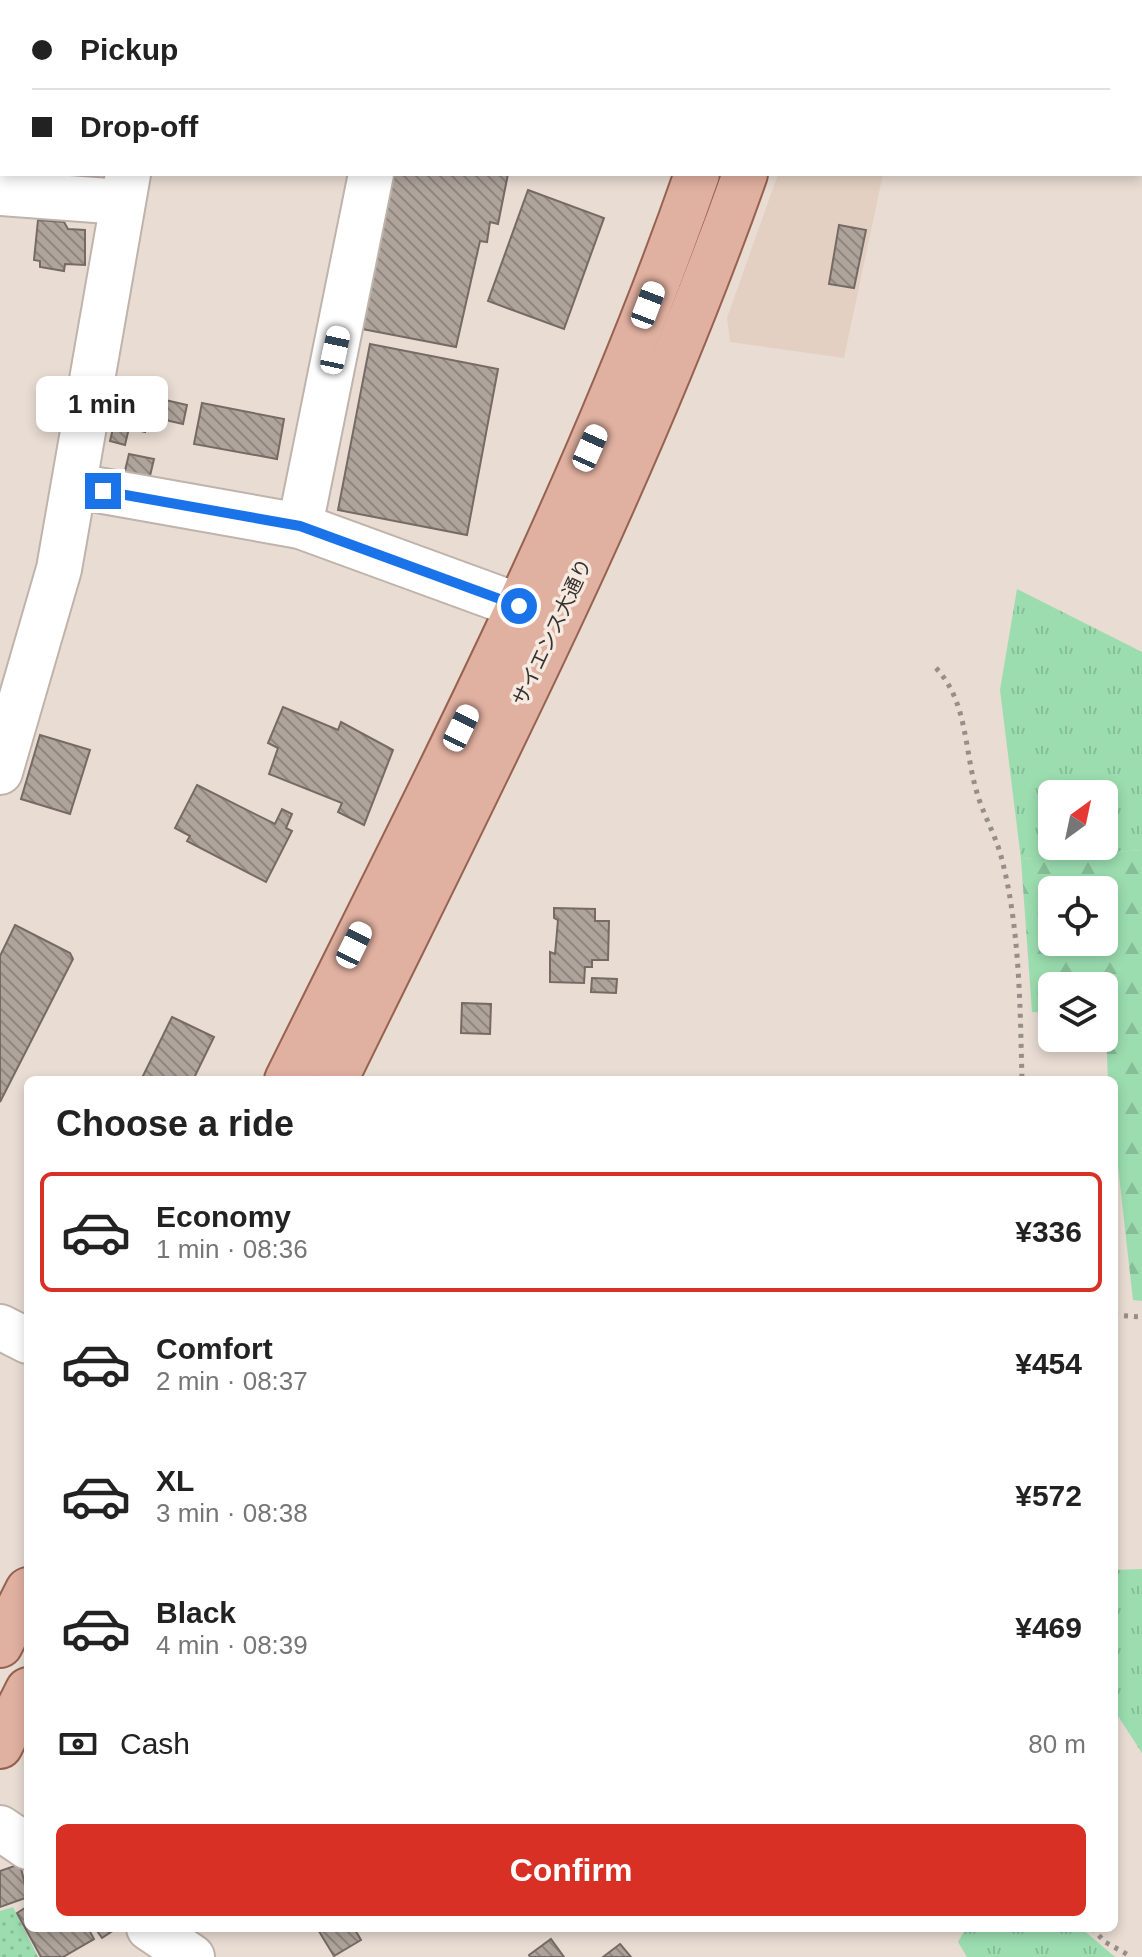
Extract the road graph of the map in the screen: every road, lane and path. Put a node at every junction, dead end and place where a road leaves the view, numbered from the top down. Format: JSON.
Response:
{"nodes":[{"id":1,"x":371,"y":176,"type":"edge"},
{"id":2,"x":696,"y":176,"type":"edge"},
{"id":3,"x":744,"y":176,"type":"edge"},
{"id":4,"x":125,"y":188,"type":"edge"},
{"id":5,"x":0,"y":193,"type":"edge"},
{"id":6,"x":75,"y":486,"type":"junction"},
{"id":7,"x":300,"y":526,"type":"junction"},
{"id":8,"x":519,"y":606,"type":"junction"},
{"id":9,"x":936,"y":668,"type":"dead end"},
{"id":10,"x":3,"y":754,"type":"edge"},
{"id":11,"x":289,"y":1076,"type":"edge"},
{"id":12,"x":337,"y":1076,"type":"edge"},
{"id":13,"x":1022,"y":1076,"type":"edge"},
{"id":14,"x":1118,"y":1315,"type":"edge"},
{"id":15,"x":1142,"y":1317,"type":"edge"},
{"id":16,"x":0,"y":1327,"type":"edge"},
{"id":17,"x":24,"y":1339,"type":"edge"},
{"id":18,"x":24,"y":1598,"type":"edge"},
{"id":19,"x":0,"y":1645,"type":"edge"},
{"id":20,"x":24,"y":1698,"type":"edge"},
{"id":21,"x":0,"y":1746,"type":"edge"},
{"id":22,"x":0,"y":1828,"type":"edge"},
{"id":23,"x":24,"y":1844,"type":"edge"},
{"id":24,"x":155,"y":1932,"type":"edge"},
{"id":25,"x":1096,"y":1932,"type":"edge"},
{"id":26,"x":192,"y":1957,"type":"edge"},
{"id":27,"x":1132,"y":1957,"type":"edge"}],
"edges":[{"from":1,"to":7,"type":"street"},
{"from":2,"to":8,"type":"main road","name":"サイエンス大通り"},
{"from":3,"to":12,"type":"main road","name":"サイエンス大通り"},
{"from":4,"to":5,"type":"street"},
{"from":4,"to":6,"type":"street"},
{"from":6,"to":7,"type":"street"},
{"from":6,"to":10,"type":"street"},
{"from":7,"to":8,"type":"street"},
{"from":8,"to":11,"type":"main road","name":"サイエンス大通り"},
{"from":9,"to":13,"type":"path"},
{"from":14,"to":15,"type":"path"},
{"from":16,"to":17,"type":"street"},
{"from":18,"to":19,"type":"main road"},
{"from":20,"to":21,"type":"main road"},
{"from":22,"to":23,"type":"street"},
{"from":24,"to":26,"type":"street"},
{"from":25,"to":27,"type":"path"}]}
